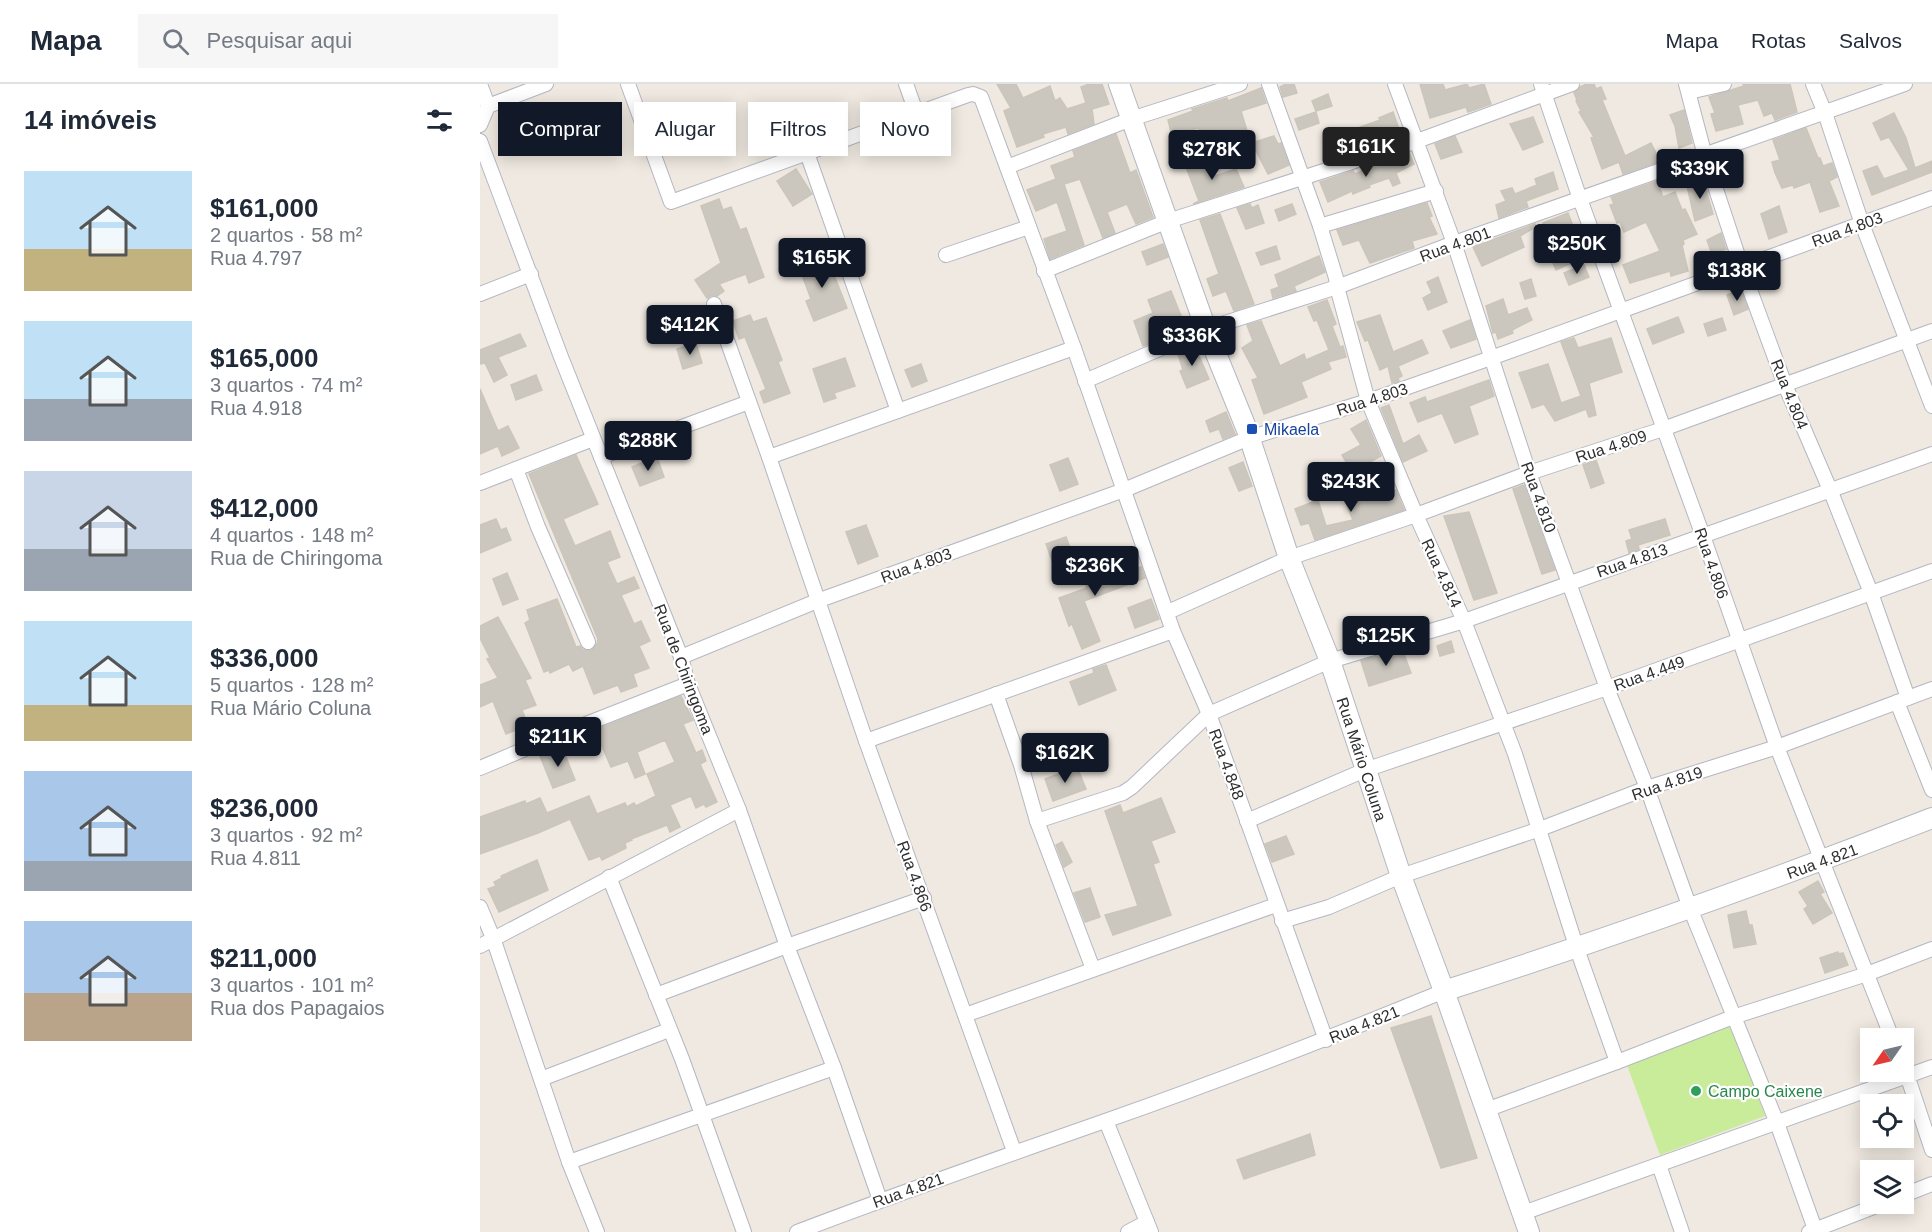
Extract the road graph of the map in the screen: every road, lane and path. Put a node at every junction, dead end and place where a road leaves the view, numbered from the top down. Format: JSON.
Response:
{"nodes":[{"id":1,"x":480,"y":84,"type":"edge"},
{"id":2,"x":546,"y":84,"type":"edge"},
{"id":3,"x":628,"y":84,"type":"edge"},
{"id":4,"x":906,"y":84,"type":"edge"},
{"id":5,"x":1119,"y":84,"type":"edge"},
{"id":6,"x":1240,"y":84,"type":"edge"},
{"id":7,"x":1269,"y":84,"type":"edge"},
{"id":8,"x":1395,"y":84,"type":"edge"},
{"id":9,"x":1572,"y":84,"type":"edge"},
{"id":10,"x":1724,"y":84,"type":"edge"},
{"id":11,"x":1814,"y":84,"type":"edge"},
{"id":12,"x":1905,"y":84,"type":"edge"},
{"id":13,"x":1687,"y":88,"type":"edge"},
{"id":14,"x":1542,"y":89,"type":"edge"},
{"id":15,"x":912,"y":102,"type":"edge"},
{"id":16,"x":947,"y":102,"type":"edge"},
{"id":17,"x":489,"y":106,"type":"junction"},
{"id":18,"x":1825,"y":113,"type":"junction"},
{"id":19,"x":1131,"y":119,"type":"junction"},
{"id":20,"x":480,"y":125,"type":"edge"},
{"id":21,"x":480,"y":141,"type":"edge"},
{"id":22,"x":1417,"y":141,"type":"junction"},
{"id":23,"x":798,"y":156,"type":"edge"},
{"id":24,"x":808,"y":156,"type":"edge"},
{"id":25,"x":1705,"y":156,"type":"junction"},
{"id":26,"x":1007,"y":167,"type":"junction"},
{"id":27,"x":1303,"y":179,"type":"junction"},
{"id":28,"x":1436,"y":191,"type":"junction"},
{"id":29,"x":1932,"y":198,"type":"edge"},
{"id":30,"x":1580,"y":199,"type":"junction"},
{"id":31,"x":1168,"y":221,"type":"junction"},
{"id":32,"x":1862,"y":224,"type":"junction"},
{"id":33,"x":1320,"y":226,"type":"junction"},
{"id":34,"x":1029,"y":227,"type":"junction"},
{"id":35,"x":1454,"y":243,"type":"junction"},
{"id":36,"x":946,"y":255,"type":"dead end"},
{"id":37,"x":1742,"y":268,"type":"junction"},
{"id":38,"x":1044,"y":271,"type":"junction"},
{"id":39,"x":531,"y":274,"type":"junction"},
{"id":40,"x":1337,"y":287,"type":"junction"},
{"id":41,"x":480,"y":294,"type":"edge"},
{"id":42,"x":714,"y":304,"type":"dead end"},
{"id":43,"x":1622,"y":310,"type":"junction"},
{"id":44,"x":1206,"y":328,"type":"junction"},
{"id":45,"x":1932,"y":331,"type":"edge"},
{"id":46,"x":1905,"y":340,"type":"junction"},
{"id":47,"x":1074,"y":348,"type":"junction"},
{"id":48,"x":1491,"y":358,"type":"junction"},
{"id":49,"x":1085,"y":381,"type":"junction"},
{"id":50,"x":1785,"y":385,"type":"junction"},
{"id":51,"x":1368,"y":401,"type":"junction"},
{"id":52,"x":749,"y":402,"type":"junction"},
{"id":53,"x":1932,"y":406,"type":"edge"},
{"id":54,"x":898,"y":411,"type":"junction"},
{"id":55,"x":1663,"y":429,"type":"junction"},
{"id":56,"x":1249,"y":438,"type":"junction"},
{"id":57,"x":593,"y":439,"type":"junction"},
{"id":58,"x":1932,"y":454,"type":"edge"},
{"id":59,"x":601,"y":457,"type":"junction"},
{"id":60,"x":769,"y":457,"type":"junction"},
{"id":61,"x":516,"y":469,"type":"junction"},
{"id":62,"x":1529,"y":473,"type":"junction"},
{"id":63,"x":480,"y":483,"type":"edge"},
{"id":64,"x":1124,"y":490,"type":"junction"},
{"id":65,"x":1832,"y":492,"type":"junction"},
{"id":66,"x":1416,"y":515,"type":"junction"},
{"id":67,"x":1703,"y":536,"type":"junction"},
{"id":68,"x":1289,"y":558,"type":"junction"},
{"id":69,"x":1932,"y":572,"type":"edge"},
{"id":70,"x":1570,"y":582,"type":"junction"},
{"id":71,"x":1871,"y":593,"type":"junction"},
{"id":72,"x":817,"y":600,"type":"junction"},
{"id":73,"x":1168,"y":612,"type":"junction"},
{"id":74,"x":1464,"y":621,"type":"junction"},
{"id":75,"x":1173,"y":631,"type":"junction"},
{"id":76,"x":1739,"y":640,"type":"junction"},
{"id":77,"x":588,"y":642,"type":"dead end"},
{"id":78,"x":681,"y":657,"type":"junction"},
{"id":79,"x":1330,"y":661,"type":"junction"},
{"id":80,"x":688,"y":684,"type":"junction"},
{"id":81,"x":1607,"y":688,"type":"junction"},
{"id":82,"x":1932,"y":689,"type":"edge"},
{"id":83,"x":996,"y":694,"type":"junction"},
{"id":84,"x":1903,"y":700,"type":"junction"},
{"id":85,"x":1209,"y":714,"type":"junction"},
{"id":86,"x":1502,"y":722,"type":"junction"},
{"id":87,"x":866,"y":741,"type":"junction"},
{"id":88,"x":1777,"y":747,"type":"junction"},
{"id":89,"x":480,"y":768,"type":"edge"},
{"id":90,"x":1365,"y":770,"type":"junction"},
{"id":91,"x":1647,"y":788,"type":"junction"},
{"id":92,"x":1932,"y":790,"type":"edge"},
{"id":93,"x":739,"y":810,"type":"junction"},
{"id":94,"x":1932,"y":818,"type":"edge"},
{"id":95,"x":1037,"y":821,"type":"junction"},
{"id":96,"x":1247,"y":821,"type":"junction"},
{"id":97,"x":1540,"y":829,"type":"junction"},
{"id":98,"x":1822,"y":861,"type":"junction"},
{"id":99,"x":1401,"y":876,"type":"junction"},
{"id":100,"x":609,"y":877,"type":"junction"},
{"id":101,"x":924,"y":898,"type":"junction"},
{"id":102,"x":1276,"y":905,"type":"junction"},
{"id":103,"x":480,"y":907,"type":"edge"},
{"id":104,"x":1690,"y":908,"type":"junction"},
{"id":105,"x":1282,"y":921,"type":"junction"},
{"id":106,"x":493,"y":938,"type":"junction"},
{"id":107,"x":480,"y":946,"type":"edge"},
{"id":108,"x":787,"y":946,"type":"junction"},
{"id":109,"x":1577,"y":949,"type":"junction"},
{"id":110,"x":1932,"y":949,"type":"edge"},
{"id":111,"x":1094,"y":969,"type":"junction"},
{"id":112,"x":1867,"y":974,"type":"junction"},
{"id":113,"x":1444,"y":991,"type":"junction"},
{"id":114,"x":656,"y":995,"type":"junction"},
{"id":115,"x":965,"y":1015,"type":"junction"},
{"id":116,"x":1733,"y":1017,"type":"junction"},
{"id":117,"x":1888,"y":1028,"type":"edge"},
{"id":118,"x":669,"y":1030,"type":"junction"},
{"id":119,"x":1326,"y":1040,"type":"junction"},
{"id":120,"x":1617,"y":1062,"type":"junction"},
{"id":121,"x":1932,"y":1067,"type":"edge"},
{"id":122,"x":834,"y":1068,"type":"junction"},
{"id":123,"x":1914,"y":1070,"type":"edge"},
{"id":124,"x":541,"y":1079,"type":"junction"},
{"id":125,"x":1878,"y":1082,"type":"edge"},
{"id":126,"x":1909,"y":1082,"type":"edge"},
{"id":127,"x":1486,"y":1110,"type":"junction"},
{"id":128,"x":702,"y":1114,"type":"junction"},
{"id":129,"x":1106,"y":1121,"type":"junction"},
{"id":130,"x":1777,"y":1123,"type":"junction"},
{"id":131,"x":1932,"y":1150,"type":"edge"},
{"id":132,"x":1014,"y":1151,"type":"junction"},
{"id":133,"x":569,"y":1162,"type":"junction"},
{"id":134,"x":1659,"y":1165,"type":"junction"},
{"id":135,"x":1932,"y":1184,"type":"edge"},
{"id":136,"x":1914,"y":1191,"type":"edge"},
{"id":137,"x":880,"y":1200,"type":"junction"},
{"id":138,"x":1860,"y":1212,"type":"edge"},
{"id":139,"x":1523,"y":1213,"type":"junction"},
{"id":140,"x":1149,"y":1227,"type":"edge"},
{"id":141,"x":1813,"y":1231,"type":"edge"},
{"id":142,"x":597,"y":1232,"type":"edge"},
{"id":143,"x":744,"y":1232,"type":"edge"},
{"id":144,"x":797,"y":1232,"type":"edge"},
{"id":145,"x":1128,"y":1232,"type":"edge"},
{"id":146,"x":1529,"y":1232,"type":"edge"},
{"id":147,"x":1682,"y":1232,"type":"edge"}],
"edges":[{"from":1,"to":17,"type":"street"},
{"from":2,"to":17,"type":"street"},
{"from":3,"to":23,"type":"street"},
{"from":4,"to":15,"type":"street"},
{"from":5,"to":19,"type":"main road","name":"Rua Mário Coluna"},
{"from":6,"to":19,"type":"street"},
{"from":7,"to":27,"type":"street","name":"Rua 4.814"},
{"from":8,"to":22,"type":"street","name":"Rua 4.810"},
{"from":9,"to":14,"type":"street"},
{"from":10,"to":13,"type":"street"},
{"from":11,"to":18,"type":"street"},
{"from":12,"to":18,"type":"street","name":"Rua 4.801"},
{"from":13,"to":25,"type":"street","name":"Rua 4.804"},
{"from":14,"to":22,"type":"street"},
{"from":14,"to":30,"type":"street","name":"Rua 4.806"},
{"from":16,"to":26,"type":"street","name":"Rua 4.848"},
{"from":17,"to":20,"type":"street"},
{"from":18,"to":25,"type":"street","name":"Rua 4.801"},
{"from":18,"to":32,"type":"street"},
{"from":19,"to":26,"type":"street"},
{"from":19,"to":31,"type":"main road","name":"Rua Mário Coluna"},
{"from":21,"to":39,"type":"street","name":"Rua de Chiringoma"},
{"from":22,"to":27,"type":"street"},
{"from":22,"to":28,"type":"street","name":"Rua 4.810"},
{"from":24,"to":54,"type":"street"},
{"from":25,"to":30,"type":"street","name":"Rua 4.801"},
{"from":25,"to":37,"type":"street","name":"Rua 4.804"},
{"from":26,"to":34,"type":"street","name":"Rua 4.848"},
{"from":27,"to":31,"type":"street"},
{"from":27,"to":33,"type":"street","name":"Rua 4.814"},
{"from":28,"to":33,"type":"street"},
{"from":28,"to":35,"type":"street","name":"Rua 4.810"},
{"from":29,"to":32,"type":"street","name":"Rua 4.803"},
{"from":30,"to":35,"type":"street","name":"Rua 4.801"},
{"from":30,"to":43,"type":"street","name":"Rua 4.806"},
{"from":31,"to":38,"type":"street"},
{"from":31,"to":44,"type":"main road","name":"Rua Mário Coluna"},
{"from":32,"to":37,"type":"street","name":"Rua 4.803"},
{"from":32,"to":46,"type":"street"},
{"from":33,"to":40,"type":"street","name":"Rua 4.814"},
{"from":34,"to":36,"type":"street"},
{"from":34,"to":38,"type":"street","name":"Rua 4.848"},
{"from":35,"to":40,"type":"street","name":"Rua 4.801"},
{"from":35,"to":48,"type":"street","name":"Rua 4.810"},
{"from":37,"to":43,"type":"street","name":"Rua 4.803"},
{"from":37,"to":50,"type":"street","name":"Rua 4.804"},
{"from":38,"to":47,"type":"street","name":"Rua 4.848"},
{"from":39,"to":41,"type":"street"},
{"from":39,"to":57,"type":"street","name":"Rua de Chiringoma"},
{"from":40,"to":44,"type":"street","name":"Rua 4.801"},
{"from":40,"to":51,"type":"street","name":"Rua 4.814"},
{"from":42,"to":52,"type":"street","name":"Rua 4.866"},
{"from":43,"to":48,"type":"street","name":"Rua 4.803"},
{"from":43,"to":55,"type":"street","name":"Rua 4.806"},
{"from":44,"to":49,"type":"street","name":"Rua 4.801"},
{"from":44,"to":56,"type":"main road","name":"Rua Mário Coluna"},
{"from":45,"to":46,"type":"street","name":"Rua 4.809"},
{"from":46,"to":50,"type":"street","name":"Rua 4.809"},
{"from":46,"to":53,"type":"street"},
{"from":47,"to":49,"type":"street","name":"Rua 4.848"},
{"from":47,"to":54,"type":"street"},
{"from":48,"to":51,"type":"street","name":"Rua 4.803"},
{"from":48,"to":62,"type":"street","name":"Rua 4.810"},
{"from":49,"to":64,"type":"street","name":"Rua 4.848"},
{"from":50,"to":55,"type":"street","name":"Rua 4.809"},
{"from":50,"to":65,"type":"street","name":"Rua 4.804"},
{"from":51,"to":56,"type":"street","name":"Rua 4.803"},
{"from":51,"to":66,"type":"street","name":"Rua 4.814"},
{"from":52,"to":59,"type":"street"},
{"from":52,"to":60,"type":"street","name":"Rua 4.866"},
{"from":54,"to":60,"type":"street"},
{"from":55,"to":62,"type":"street","name":"Rua 4.809"},
{"from":55,"to":67,"type":"street","name":"Rua 4.806"},
{"from":56,"to":64,"type":"street","name":"Rua 4.803"},
{"from":56,"to":68,"type":"main road","name":"Rua Mário Coluna"},
{"from":57,"to":59,"type":"street","name":"Rua de Chiringoma"},
{"from":57,"to":61,"type":"street"},
{"from":58,"to":65,"type":"street","name":"Rua 4.813"},
{"from":59,"to":78,"type":"street","name":"Rua de Chiringoma"},
{"from":60,"to":72,"type":"street","name":"Rua 4.866"},
{"from":61,"to":63,"type":"street"},
{"from":61,"to":77,"type":"street"},
{"from":62,"to":66,"type":"street","name":"Rua 4.809"},
{"from":62,"to":70,"type":"street","name":"Rua 4.810"},
{"from":64,"to":72,"type":"street","name":"Rua 4.803"},
{"from":64,"to":73,"type":"street","name":"Rua 4.848"},
{"from":65,"to":67,"type":"street","name":"Rua 4.813"},
{"from":65,"to":71,"type":"street","name":"Rua 4.804"},
{"from":66,"to":68,"type":"street","name":"Rua 4.809"},
{"from":66,"to":74,"type":"street","name":"Rua 4.814"},
{"from":67,"to":70,"type":"street","name":"Rua 4.813"},
{"from":67,"to":76,"type":"street","name":"Rua 4.806"},
{"from":68,"to":73,"type":"street","name":"Rua 4.809"},
{"from":68,"to":79,"type":"main road","name":"Rua Mário Coluna"},
{"from":69,"to":71,"type":"street","name":"Rua 4.449"},
{"from":70,"to":74,"type":"street","name":"Rua 4.813"},
{"from":70,"to":81,"type":"street","name":"Rua 4.810"},
{"from":71,"to":76,"type":"street","name":"Rua 4.449"},
{"from":71,"to":84,"type":"street","name":"Rua 4.804"},
{"from":72,"to":78,"type":"street","name":"Rua 4.803"},
{"from":72,"to":87,"type":"street","name":"Rua 4.866"},
{"from":73,"to":75,"type":"street","name":"Rua 4.848"},
{"from":74,"to":79,"type":"street","name":"Rua 4.813"},
{"from":74,"to":86,"type":"street","name":"Rua 4.814"},
{"from":75,"to":83,"type":"street"},
{"from":75,"to":85,"type":"street","name":"Rua 4.848"},
{"from":76,"to":81,"type":"street","name":"Rua 4.449"},
{"from":76,"to":88,"type":"street","name":"Rua 4.806"},
{"from":78,"to":80,"type":"street","name":"Rua de Chiringoma"},
{"from":79,"to":85,"type":"street","name":"Rua 4.813"},
{"from":79,"to":90,"type":"main road","name":"Rua Mário Coluna"},
{"from":80,"to":89,"type":"street"},
{"from":80,"to":93,"type":"street","name":"Rua de Chiringoma"},
{"from":81,"to":86,"type":"street","name":"Rua 4.449"},
{"from":81,"to":91,"type":"street","name":"Rua 4.810"},
{"from":82,"to":84,"type":"street","name":"Rua 4.819"},
{"from":83,"to":87,"type":"street"},
{"from":83,"to":95,"type":"street"},
{"from":84,"to":88,"type":"street","name":"Rua 4.819"},
{"from":84,"to":92,"type":"street","name":"Rua 4.804"},
{"from":85,"to":95,"type":"street"},
{"from":85,"to":96,"type":"street","name":"Rua 4.848"},
{"from":86,"to":90,"type":"street","name":"Rua 4.449"},
{"from":86,"to":97,"type":"street","name":"Rua 4.814"},
{"from":87,"to":101,"type":"street","name":"Rua 4.866"},
{"from":88,"to":91,"type":"street","name":"Rua 4.819"},
{"from":88,"to":98,"type":"street","name":"Rua 4.806"},
{"from":90,"to":96,"type":"street","name":"Rua 4.449"},
{"from":90,"to":99,"type":"main road","name":"Rua Mário Coluna"},
{"from":91,"to":97,"type":"street","name":"Rua 4.819"},
{"from":91,"to":104,"type":"street","name":"Rua 4.810"},
{"from":93,"to":100,"type":"street"},
{"from":93,"to":108,"type":"street","name":"Rua de Chiringoma"},
{"from":94,"to":98,"type":"main road","name":"Rua 4.821"},
{"from":95,"to":111,"type":"street"},
{"from":96,"to":102,"type":"street","name":"Rua 4.848"},
{"from":97,"to":99,"type":"street","name":"Rua 4.819"},
{"from":97,"to":109,"type":"street","name":"Rua 4.814"},
{"from":98,"to":104,"type":"main road","name":"Rua 4.821"},
{"from":98,"to":112,"type":"street","name":"Rua 4.806"},
{"from":99,"to":105,"type":"street","name":"Rua 4.819"},
{"from":99,"to":113,"type":"main road","name":"Rua Mário Coluna"},
{"from":100,"to":106,"type":"street"},
{"from":100,"to":114,"type":"street"},
{"from":101,"to":108,"type":"street"},
{"from":101,"to":115,"type":"street","name":"Rua 4.866"},
{"from":102,"to":105,"type":"street","name":"Rua 4.848"},
{"from":102,"to":111,"type":"street"},
{"from":103,"to":106,"type":"street"},
{"from":104,"to":109,"type":"main road","name":"Rua 4.821"},
{"from":104,"to":116,"type":"street","name":"Rua 4.810"},
{"from":105,"to":119,"type":"street","name":"Rua 4.848"},
{"from":106,"to":107,"type":"street"},
{"from":106,"to":124,"type":"street"},
{"from":108,"to":114,"type":"street"},
{"from":108,"to":122,"type":"street","name":"Rua de Chiringoma"},
{"from":109,"to":113,"type":"main road","name":"Rua 4.821"},
{"from":109,"to":120,"type":"street","name":"Rua 4.814"},
{"from":110,"to":112,"type":"street"},
{"from":111,"to":115,"type":"street"},
{"from":112,"to":116,"type":"street"},
{"from":112,"to":117,"type":"street","name":"Rua 4.806"},
{"from":113,"to":119,"type":"street","name":"Rua 4.821"},
{"from":113,"to":127,"type":"main road","name":"Rua Mário Coluna"},
{"from":114,"to":118,"type":"street"},
{"from":115,"to":132,"type":"street","name":"Rua 4.866"},
{"from":116,"to":120,"type":"street"},
{"from":116,"to":130,"type":"street","name":"Rua 4.810"},
{"from":118,"to":124,"type":"street"},
{"from":118,"to":128,"type":"street"},
{"from":119,"to":129,"type":"street","name":"Rua 4.821"},
{"from":120,"to":127,"type":"street"},
{"from":121,"to":123,"type":"street"},
{"from":122,"to":128,"type":"street"},
{"from":122,"to":137,"type":"street","name":"Rua de Chiringoma"},
{"from":124,"to":133,"type":"street"},
{"from":125,"to":130,"type":"street"},
{"from":126,"to":131,"type":"street"},
{"from":127,"to":139,"type":"main road","name":"Rua Mário Coluna"},
{"from":128,"to":133,"type":"street"},
{"from":128,"to":143,"type":"street"},
{"from":129,"to":132,"type":"street","name":"Rua 4.821"},
{"from":129,"to":140,"type":"street"},
{"from":130,"to":134,"type":"street"},
{"from":130,"to":141,"type":"street","name":"Rua 4.810"},
{"from":132,"to":137,"type":"street","name":"Rua 4.821"},
{"from":133,"to":142,"type":"street"},
{"from":134,"to":139,"type":"street"},
{"from":134,"to":147,"type":"street"},
{"from":135,"to":136,"type":"street"},
{"from":137,"to":144,"type":"street","name":"Rua 4.821"},
{"from":138,"to":141,"type":"street"},
{"from":139,"to":146,"type":"main road","name":"Rua Mário Coluna"},
{"from":140,"to":145,"type":"street"}]}
